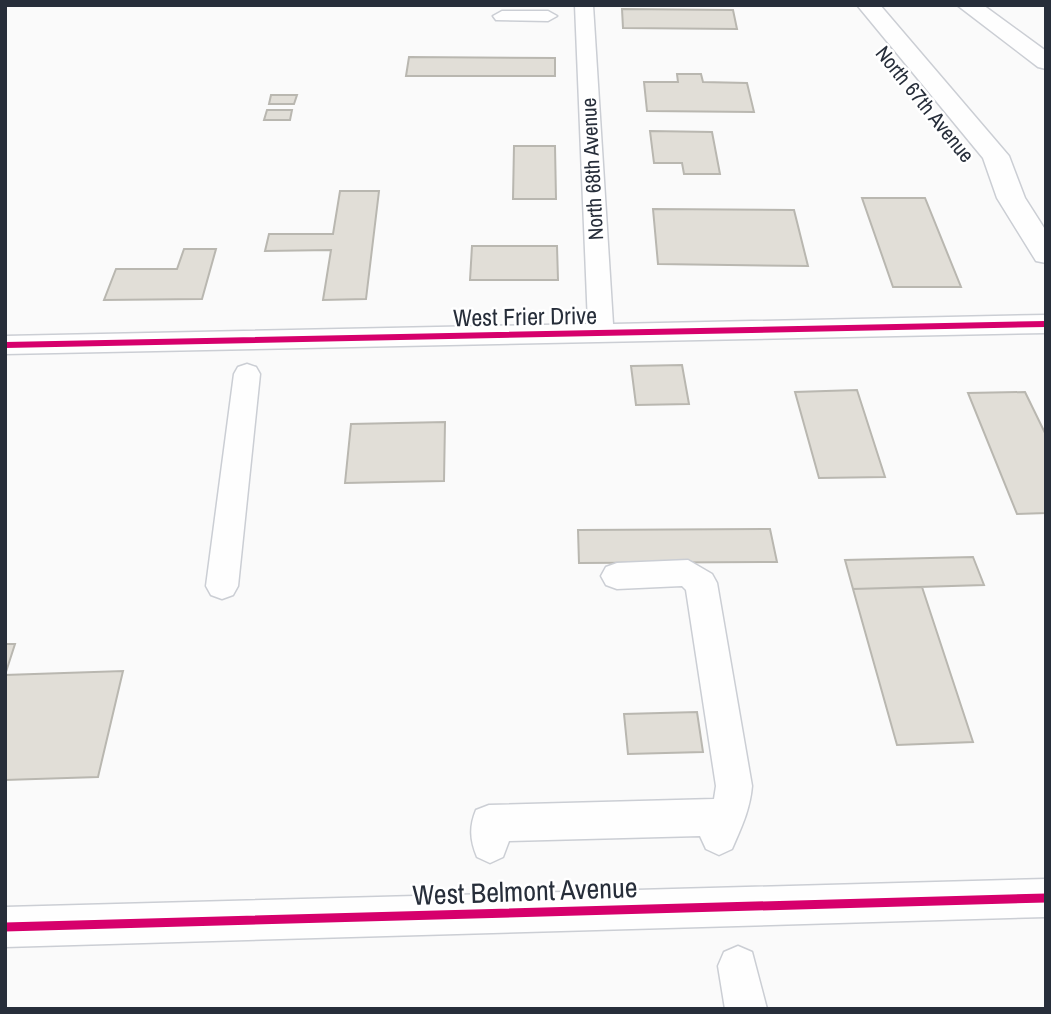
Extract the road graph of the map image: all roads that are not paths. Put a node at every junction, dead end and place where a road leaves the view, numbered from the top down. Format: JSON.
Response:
{"nodes":[{"id":1,"x":584,"y":5,"type":"edge"},
{"id":2,"x":844,"y":5,"type":"edge"},
{"id":3,"x":868,"y":5,"type":"edge"},
{"id":4,"x":968,"y":5,"type":"edge"},
{"id":5,"x":502,"y":16,"type":"dead end"},
{"id":6,"x":548,"y":16,"type":"dead end"},
{"id":7,"x":1046,"y":62,"type":"edge"},
{"id":8,"x":1011,"y":198,"type":"junction"},
{"id":9,"x":1046,"y":254,"type":"edge"},
{"id":10,"x":1046,"y":324,"type":"edge"},
{"id":11,"x":601,"y":334,"type":"junction"},
{"id":12,"x":5,"y":345,"type":"edge"},
{"id":13,"x":247,"y":374,"type":"dead end"},
{"id":14,"x":617,"y":576,"type":"dead end"},
{"id":15,"x":222,"y":586,"type":"dead end"},
{"id":16,"x":490,"y":844,"type":"dead end"},
{"id":17,"x":1046,"y":898,"type":"edge"},
{"id":18,"x":5,"y":928,"type":"edge"},
{"id":19,"x":738,"y":966,"type":"dead end"},
{"id":20,"x":746,"y":1009,"type":"edge"}],
"edges":[{"from":1,"to":11,"type":"street","name":"North 68th Avenue"},
{"from":2,"to":8,"type":"main road","name":"North 67th Avenue"},
{"from":3,"to":8,"type":"main road","name":"North 67th Avenue"},
{"from":4,"to":7,"type":"main road"},
{"from":5,"to":6,"type":"street"},
{"from":8,"to":9,"type":"main road","name":"North 67th Avenue"},
{"from":10,"to":11,"type":"street","name":"West Frier Drive"},
{"from":11,"to":12,"type":"street","name":"West Frier Drive"},
{"from":13,"to":15,"type":"street"},
{"from":14,"to":16,"type":"street"},
{"from":17,"to":18,"type":"street","name":"West Belmont Avenue"},
{"from":19,"to":20,"type":"street"}]}
